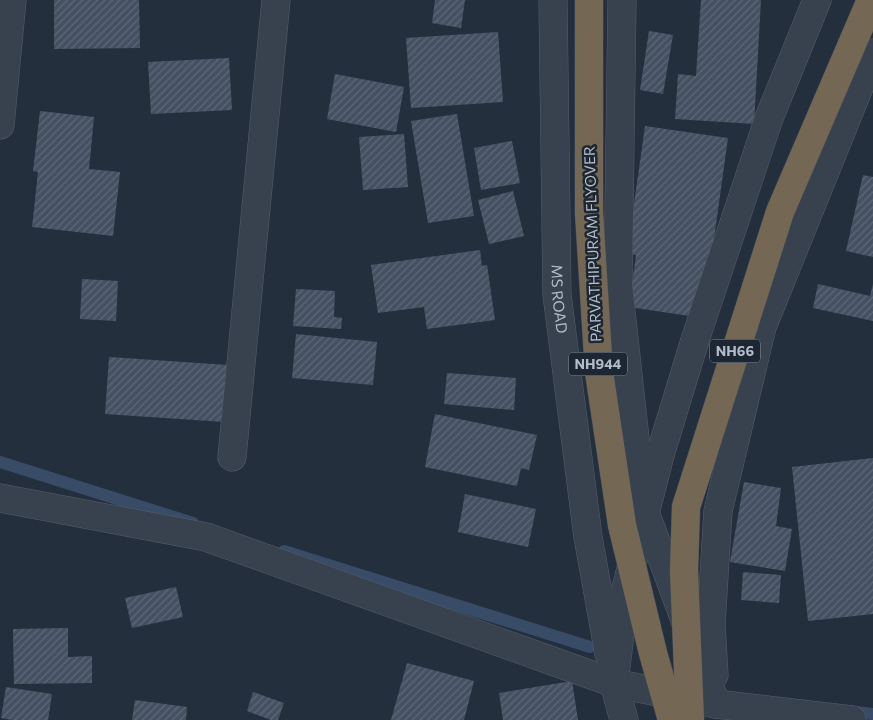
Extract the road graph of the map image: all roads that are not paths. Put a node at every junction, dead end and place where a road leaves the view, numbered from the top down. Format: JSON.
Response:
{"nodes":[{"id":1,"x":12,"y":0,"type":"edge"},
{"id":2,"x":276,"y":0,"type":"edge"},
{"id":3,"x":553,"y":0,"type":"edge"},
{"id":4,"x":589,"y":0,"type":"edge"},
{"id":5,"x":622,"y":0,"type":"edge"},
{"id":6,"x":817,"y":0,"type":"edge"},
{"id":7,"x":871,"y":0,"type":"edge"},
{"id":8,"x":873,"y":54,"type":"edge"},
{"id":9,"x":0,"y":125,"type":"edge"},
{"id":10,"x":232,"y":457,"type":"dead end"},
{"id":11,"x":0,"y":498,"type":"edge"},
{"id":12,"x":646,"y":512,"type":"junction"},
{"id":13,"x":614,"y":683,"type":"junction"},
{"id":14,"x":717,"y":712,"type":"edge"},
{"id":15,"x":624,"y":720,"type":"edge"},
{"id":16,"x":672,"y":720,"type":"edge"},
{"id":17,"x":690,"y":720,"type":"edge"},
{"id":18,"x":852,"y":720,"type":"edge"}],
"edges":[{"from":1,"to":9,"type":"street"},
{"from":2,"to":10,"type":"street"},
{"from":3,"to":13,"type":"street","name":"MS ROAD"},
{"from":4,"to":16,"type":"highway","name":"PARVATHIPURAM FLYOVER","number":"NH944","bridge":true},
{"from":5,"to":12,"type":"street","name":"MS ROAD"},
{"from":6,"to":12,"type":"street","name":"MS ROAD"},
{"from":7,"to":17,"type":"highway","number":"NH66","bridge":true},
{"from":8,"to":14,"type":"street"},
{"from":11,"to":13,"type":"street"},
{"from":12,"to":13,"type":"street","name":"MS ROAD"},
{"from":12,"to":14,"type":"street","name":"MS ROAD"},
{"from":13,"to":14,"type":"street"},
{"from":13,"to":15,"type":"street","name":"MS ROAD"},
{"from":14,"to":18,"type":"street"}]}
